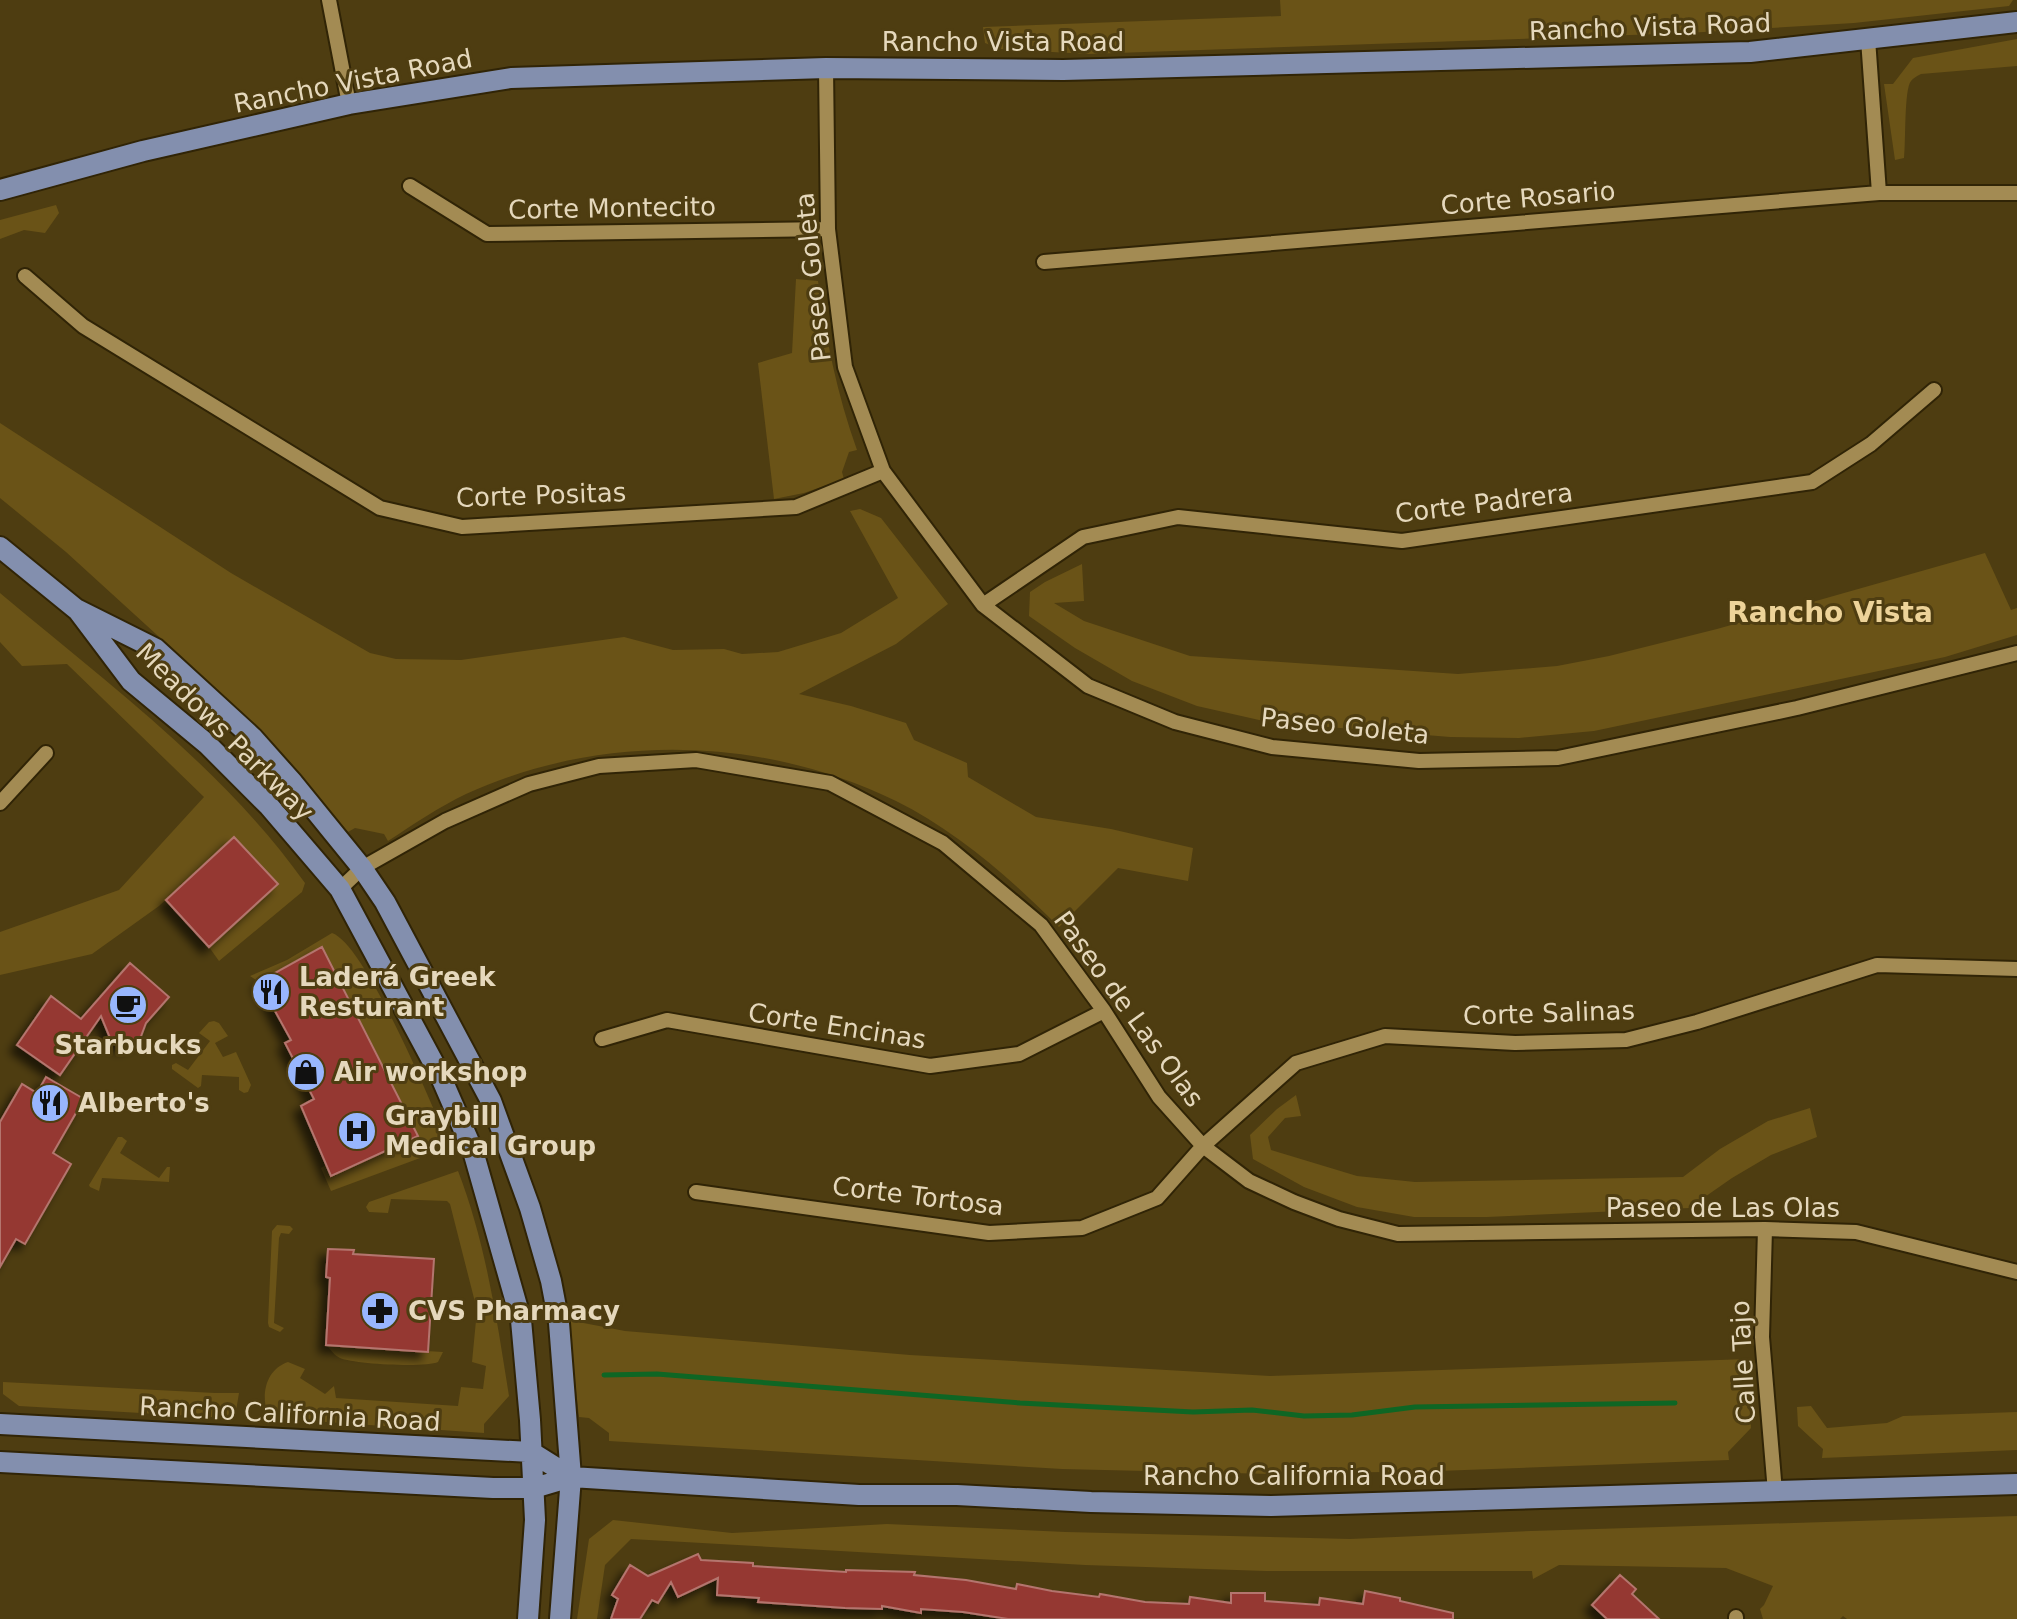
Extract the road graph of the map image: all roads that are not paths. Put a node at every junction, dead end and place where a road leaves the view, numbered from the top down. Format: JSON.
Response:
{"nodes":[{"id":1,"x":329,"y":0,"type":"edge"},
{"id":2,"x":2017,"y":22,"type":"edge"},
{"id":3,"x":1868,"y":39,"type":"junction"},
{"id":4,"x":826,"y":68,"type":"junction"},
{"id":5,"x":349,"y":104,"type":"junction"},
{"id":6,"x":410,"y":186,"type":"dead end"},
{"id":7,"x":0,"y":190,"type":"edge"},
{"id":8,"x":1879,"y":193,"type":"junction"},
{"id":9,"x":2017,"y":193,"type":"edge"},
{"id":10,"x":828,"y":229,"type":"junction"},
{"id":11,"x":1044,"y":262,"type":"dead end"},
{"id":12,"x":25,"y":276,"type":"dead end"},
{"id":13,"x":1934,"y":390,"type":"dead end"},
{"id":14,"x":883,"y":471,"type":"junction"},
{"id":15,"x":0,"y":547,"type":"edge"},
{"id":16,"x":983,"y":605,"type":"junction"},
{"id":17,"x":76,"y":609,"type":"junction"},
{"id":18,"x":2017,"y":653,"type":"edge"},
{"id":19,"x":46,"y":753,"type":"dead end"},
{"id":20,"x":0,"y":803,"type":"edge"},
{"id":21,"x":362,"y":868,"type":"junction"},
{"id":22,"x":340,"y":889,"type":"junction"},
{"id":23,"x":2017,"y":969,"type":"edge"},
{"id":24,"x":1104,"y":1011,"type":"junction"},
{"id":25,"x":602,"y":1039,"type":"dead end"},
{"id":26,"x":1203,"y":1146,"type":"junction"},
{"id":27,"x":696,"y":1192,"type":"dead end"},
{"id":28,"x":1765,"y":1229,"type":"junction"},
{"id":29,"x":2017,"y":1272,"type":"edge"},
{"id":30,"x":0,"y":1424,"type":"edge"},
{"id":31,"x":531,"y":1452,"type":"junction"},
{"id":32,"x":0,"y":1462,"type":"edge"},
{"id":33,"x":571,"y":1477,"type":"junction"},
{"id":34,"x":2017,"y":1484,"type":"edge"},
{"id":35,"x":534,"y":1488,"type":"junction"},
{"id":36,"x":1775,"y":1492,"type":"junction"},
{"id":37,"x":528,"y":1619,"type":"edge"},
{"id":38,"x":560,"y":1619,"type":"edge"}],
"edges":[{"from":1,"to":5,"type":"street"},
{"from":2,"to":3,"type":"main road","name":"Rancho Vista Road"},
{"from":3,"to":4,"type":"main road","name":"Rancho Vista Road"},
{"from":3,"to":8,"type":"street"},
{"from":4,"to":5,"type":"main road","name":"Rancho Vista Road"},
{"from":4,"to":10,"type":"street","name":"Paseo Goleta"},
{"from":5,"to":7,"type":"main road","name":"Rancho Vista Road"},
{"from":6,"to":10,"type":"street","name":"Corte Montecito"},
{"from":8,"to":9,"type":"street","name":"Corte Rosario"},
{"from":8,"to":11,"type":"street","name":"Corte Rosario"},
{"from":10,"to":14,"type":"street","name":"Paseo Goleta"},
{"from":12,"to":14,"type":"street","name":"Corte Positas"},
{"from":13,"to":16,"type":"street","name":"Corte Padrera"},
{"from":14,"to":16,"type":"street","name":"Paseo Goleta"},
{"from":15,"to":17,"type":"main road","name":"Meadows Parkway"},
{"from":16,"to":18,"type":"street","name":"Paseo Goleta"},
{"from":17,"to":21,"type":"main road","name":"Meadows Parkway"},
{"from":17,"to":22,"type":"main road","name":"Meadows Parkway"},
{"from":19,"to":20,"type":"street"},
{"from":21,"to":22,"type":"street","name":"Paseo de Las Olas"},
{"from":21,"to":24,"type":"street","name":"Paseo de Las Olas"},
{"from":21,"to":33,"type":"main road","name":"Meadows Parkway"},
{"from":22,"to":31,"type":"main road","name":"Meadows Parkway"},
{"from":23,"to":26,"type":"street","name":"Corte Salinas"},
{"from":24,"to":25,"type":"street","name":"Corte Encinas"},
{"from":24,"to":26,"type":"street","name":"Paseo de Las Olas"},
{"from":26,"to":27,"type":"street","name":"Corte Tortosa"},
{"from":26,"to":28,"type":"street","name":"Paseo de Las Olas"},
{"from":28,"to":29,"type":"street","name":"Paseo de Las Olas"},
{"from":28,"to":36,"type":"street","name":"Calle Tajo"},
{"from":30,"to":31,"type":"main road","name":"Rancho California Road"},
{"from":31,"to":33,"type":"main road","name":"Rancho California Road"},
{"from":31,"to":35,"type":"main road","name":"Meadows Parkway"},
{"from":32,"to":35,"type":"main road","name":"Rancho California Road"},
{"from":33,"to":35,"type":"main road","name":"Rancho California Road"},
{"from":33,"to":36,"type":"main road","name":"Rancho California Road"},
{"from":33,"to":38,"type":"main road","name":"Meadows Parkway"},
{"from":34,"to":36,"type":"main road","name":"Rancho California Road"},
{"from":35,"to":37,"type":"main road","name":"Meadows Parkway"}]}
